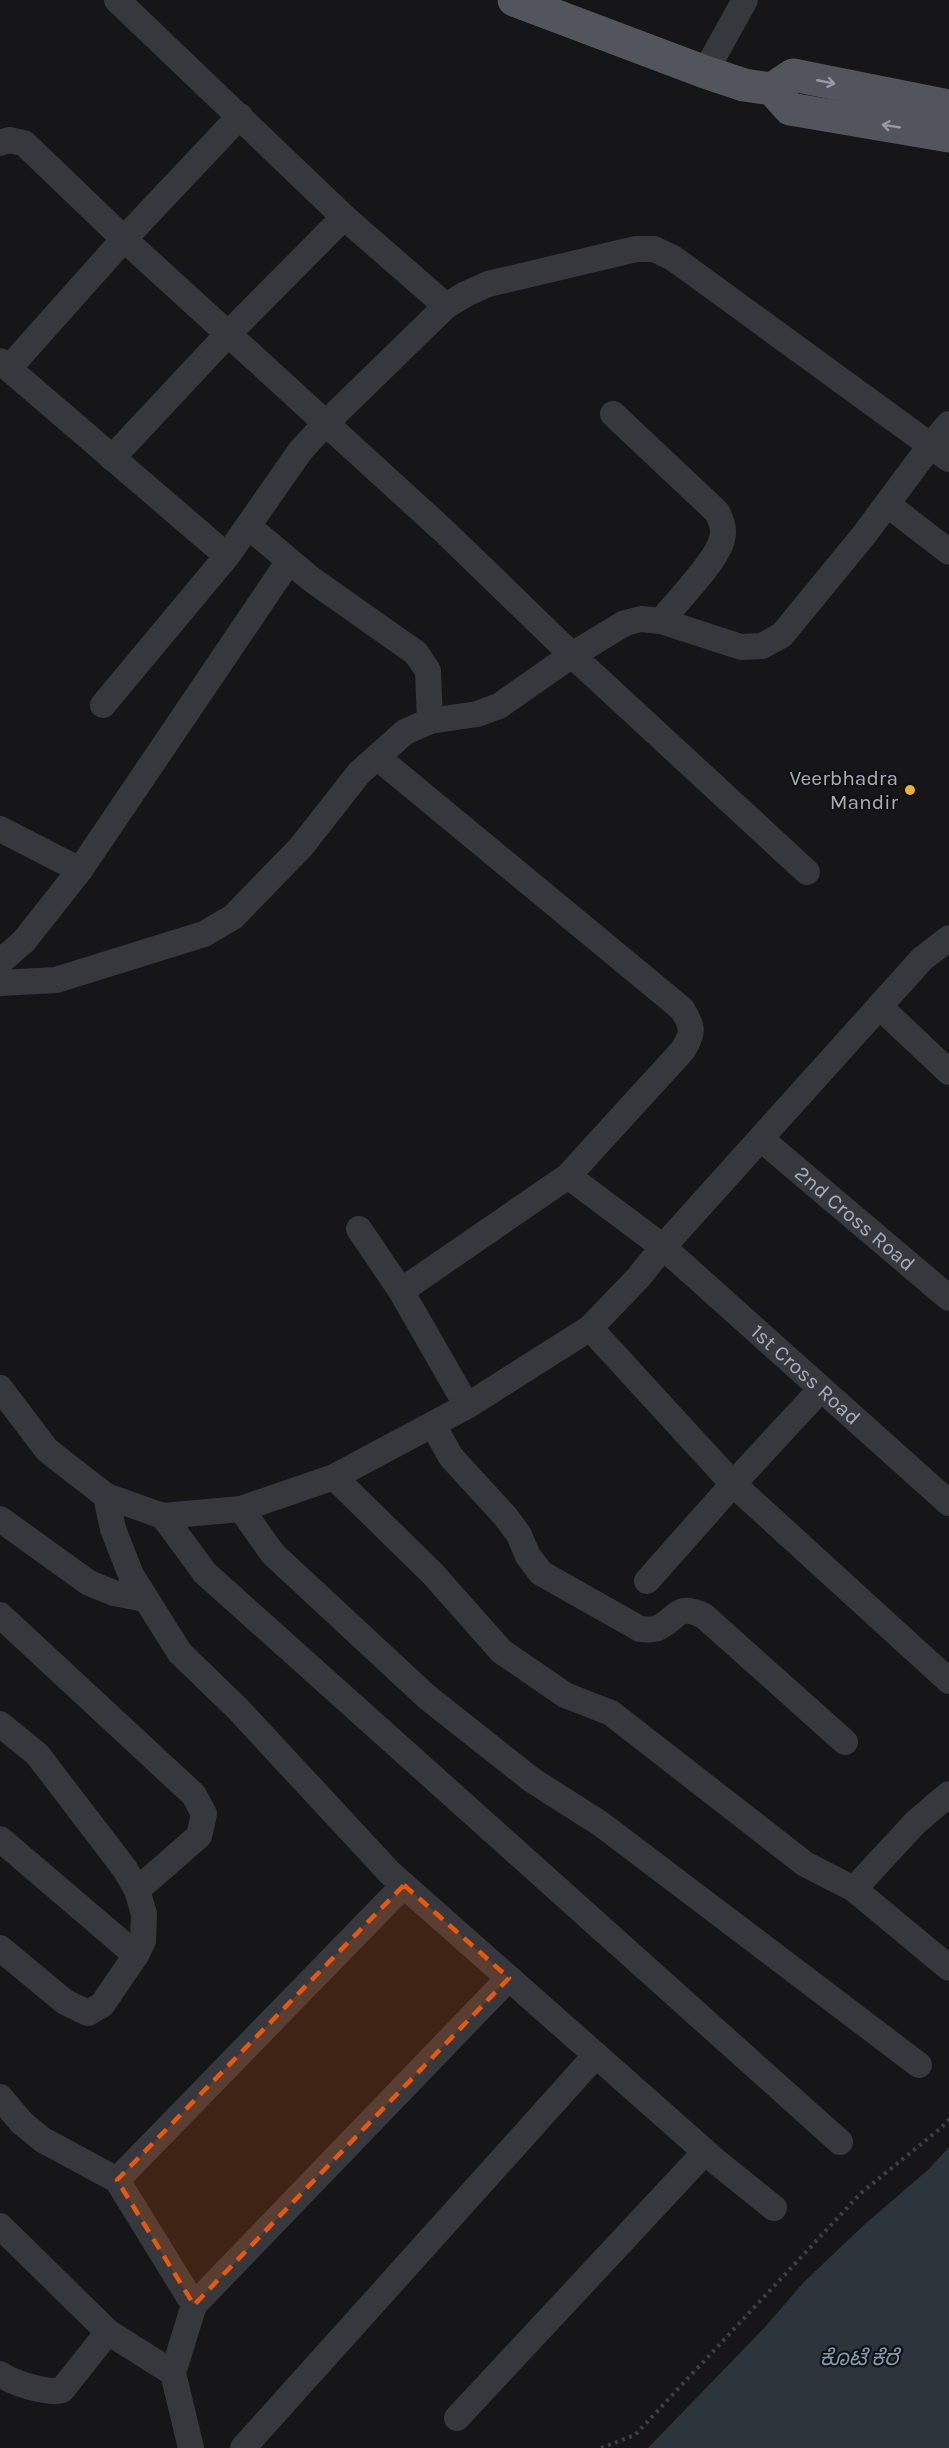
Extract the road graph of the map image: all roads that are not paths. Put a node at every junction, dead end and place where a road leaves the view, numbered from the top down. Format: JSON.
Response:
{"nodes":[{"id":1,"x":117,"y":0,"type":"edge"},
{"id":2,"x":514,"y":0,"type":"edge"},
{"id":3,"x":745,"y":0,"type":"edge"},
{"id":4,"x":547,"y":6,"type":"edge"},
{"id":5,"x":705,"y":72,"type":"junction"},
{"id":6,"x":772,"y":89,"type":"junction"},
{"id":7,"x":949,"y":106,"type":"edge"},
{"id":8,"x":240,"y":116,"type":"junction"},
{"id":9,"x":949,"y":136,"type":"edge"},
{"id":10,"x":0,"y":143,"type":"edge"},
{"id":11,"x":344,"y":218,"type":"junction"},
{"id":12,"x":124,"y":239,"type":"junction"},
{"id":13,"x":446,"y":306,"type":"junction"},
{"id":14,"x":228,"y":334,"type":"junction"},
{"id":15,"x":4,"y":365,"type":"edge"},
{"id":16,"x":613,"y":414,"type":"dead end"},
{"id":17,"x":326,"y":423,"type":"junction"},
{"id":18,"x":949,"y":424,"type":"edge"},
{"id":19,"x":939,"y":453,"type":"edge"},
{"id":20,"x":112,"y":458,"type":"junction"},
{"id":21,"x":887,"y":504,"type":"junction"},
{"id":22,"x":248,"y":526,"type":"junction"},
{"id":23,"x":949,"y":552,"type":"edge"},
{"id":24,"x":227,"y":556,"type":"junction"},
{"id":25,"x":289,"y":561,"type":"junction"},
{"id":26,"x":661,"y":621,"type":"junction"},
{"id":27,"x":572,"y":655,"type":"junction"},
{"id":28,"x":103,"y":705,"type":"dead end"},
{"id":29,"x":430,"y":721,"type":"junction"},
{"id":30,"x":377,"y":757,"type":"junction"},
{"id":31,"x":0,"y":829,"type":"edge"},
{"id":32,"x":80,"y":870,"type":"junction"},
{"id":33,"x":807,"y":872,"type":"dead end"},
{"id":34,"x":949,"y":938,"type":"edge"},
{"id":35,"x":3,"y":957,"type":"edge"},
{"id":36,"x":0,"y":983,"type":"edge"},
{"id":37,"x":880,"y":1007,"type":"junction"},
{"id":38,"x":949,"y":1072,"type":"edge"},
{"id":39,"x":761,"y":1139,"type":"junction"},
{"id":40,"x":568,"y":1176,"type":"junction"},
{"id":41,"x":359,"y":1229,"type":"dead end"},
{"id":42,"x":663,"y":1247,"type":"junction"},
{"id":43,"x":401,"y":1292,"type":"junction"},
{"id":44,"x":949,"y":1298,"type":"edge"},
{"id":45,"x":590,"y":1328,"type":"junction"},
{"id":46,"x":0,"y":1388,"type":"edge"},
{"id":47,"x":822,"y":1389,"type":"junction"},
{"id":48,"x":467,"y":1406,"type":"junction"},
{"id":49,"x":433,"y":1425,"type":"junction"},
{"id":50,"x":334,"y":1477,"type":"junction"},
{"id":51,"x":733,"y":1484,"type":"junction"},
{"id":52,"x":106,"y":1496,"type":"junction"},
{"id":53,"x":949,"y":1503,"type":"edge"},
{"id":54,"x":241,"y":1509,"type":"junction"},
{"id":55,"x":163,"y":1516,"type":"junction"},
{"id":56,"x":0,"y":1519,"type":"edge"},
{"id":57,"x":647,"y":1581,"type":"dead end"},
{"id":58,"x":145,"y":1599,"type":"junction"},
{"id":59,"x":0,"y":1615,"type":"edge"},
{"id":60,"x":949,"y":1681,"type":"edge"},
{"id":61,"x":0,"y":1724,"type":"edge"},
{"id":62,"x":845,"y":1742,"type":"dead end"},
{"id":63,"x":949,"y":1794,"type":"edge"},
{"id":64,"x":0,"y":1839,"type":"edge"},
{"id":65,"x":404,"y":1885,"type":"junction"},
{"id":66,"x":137,"y":1890,"type":"junction"},
{"id":67,"x":854,"y":1890,"type":"junction"},
{"id":68,"x":0,"y":1948,"type":"edge"},
{"id":69,"x":136,"y":1955,"type":"junction"},
{"id":70,"x":949,"y":1968,"type":"edge"},
{"id":71,"x":509,"y":1978,"type":"junction"},
{"id":72,"x":596,"y":2055,"type":"junction"},
{"id":73,"x":919,"y":2065,"type":"dead end"},
{"id":74,"x":0,"y":2097,"type":"edge"},
{"id":75,"x":840,"y":2142,"type":"dead end"},
{"id":76,"x":705,"y":2152,"type":"junction"},
{"id":77,"x":117,"y":2180,"type":"junction"},
{"id":78,"x":774,"y":2208,"type":"dead end"},
{"id":79,"x":0,"y":2226,"type":"edge"},
{"id":80,"x":194,"y":2305,"type":"junction"},
{"id":81,"x":108,"y":2332,"type":"junction"},
{"id":82,"x":173,"y":2373,"type":"junction"},
{"id":83,"x":1,"y":2377,"type":"edge"},
{"id":84,"x":457,"y":2418,"type":"dead end"},
{"id":85,"x":191,"y":2448,"type":"edge"},
{"id":86,"x":243,"y":2448,"type":"edge"}],
"edges":[{"from":1,"to":8,"type":"street"},
{"from":2,"to":4,"type":"main road"},
{"from":3,"to":5,"type":"street"},
{"from":4,"to":5,"type":"main road"},
{"from":5,"to":6,"type":"main road"},
{"from":6,"to":7,"type":"main road","one_way":true},
{"from":9,"to":6,"type":"main road","one_way":true},
{"from":8,"to":11,"type":"street"},
{"from":8,"to":12,"type":"street"},
{"from":10,"to":12,"type":"street"},
{"from":11,"to":13,"type":"street"},
{"from":11,"to":14,"type":"street"},
{"from":12,"to":14,"type":"street"},
{"from":12,"to":15,"type":"street"},
{"from":13,"to":17,"type":"street"},
{"from":13,"to":19,"type":"street"},
{"from":14,"to":17,"type":"street"},
{"from":14,"to":20,"type":"street"},
{"from":15,"to":20,"type":"street"},
{"from":16,"to":26,"type":"street"},
{"from":17,"to":22,"type":"street"},
{"from":17,"to":27,"type":"street"},
{"from":18,"to":19,"type":"street"},
{"from":19,"to":21,"type":"street"},
{"from":20,"to":24,"type":"street"},
{"from":21,"to":23,"type":"street"},
{"from":21,"to":26,"type":"street"},
{"from":22,"to":24,"type":"street"},
{"from":22,"to":25,"type":"street"},
{"from":24,"to":28,"type":"street"},
{"from":25,"to":29,"type":"street"},
{"from":25,"to":32,"type":"street"},
{"from":26,"to":27,"type":"street"},
{"from":27,"to":29,"type":"street"},
{"from":27,"to":33,"type":"street"},
{"from":29,"to":30,"type":"street"},
{"from":30,"to":36,"type":"street"},
{"from":30,"to":40,"type":"street"},
{"from":31,"to":32,"type":"street"},
{"from":32,"to":35,"type":"street"},
{"from":34,"to":37,"type":"street"},
{"from":37,"to":38,"type":"street"},
{"from":37,"to":39,"type":"street"},
{"from":39,"to":42,"type":"street"},
{"from":39,"to":44,"type":"street","name":"2nd Cross Road"},
{"from":40,"to":42,"type":"street","name":"1st Cross Road"},
{"from":40,"to":43,"type":"street"},
{"from":41,"to":43,"type":"street"},
{"from":42,"to":45,"type":"street"},
{"from":42,"to":47,"type":"street","name":"1st Cross Road"},
{"from":43,"to":48,"type":"street"},
{"from":45,"to":48,"type":"street"},
{"from":45,"to":51,"type":"street"},
{"from":46,"to":52,"type":"street"},
{"from":47,"to":51,"type":"street"},
{"from":47,"to":53,"type":"street","name":"1st Cross Road"},
{"from":48,"to":49,"type":"street"},
{"from":49,"to":50,"type":"street"},
{"from":49,"to":62,"type":"street"},
{"from":50,"to":54,"type":"street"},
{"from":50,"to":67,"type":"street"},
{"from":51,"to":57,"type":"street"},
{"from":51,"to":60,"type":"street"},
{"from":52,"to":55,"type":"street"},
{"from":52,"to":58,"type":"street"},
{"from":54,"to":55,"type":"street"},
{"from":54,"to":73,"type":"street"},
{"from":55,"to":75,"type":"street"},
{"from":56,"to":58,"type":"street"},
{"from":58,"to":65,"type":"street"},
{"from":59,"to":66,"type":"street"},
{"from":61,"to":66,"type":"street"},
{"from":63,"to":67,"type":"street"},
{"from":64,"to":69,"type":"street"},
{"from":65,"to":71,"type":"street"},
{"from":65,"to":77,"type":"street"},
{"from":66,"to":69,"type":"street"},
{"from":67,"to":70,"type":"street"},
{"from":68,"to":69,"type":"street"},
{"from":71,"to":72,"type":"street"},
{"from":71,"to":80,"type":"street"},
{"from":72,"to":76,"type":"street"},
{"from":72,"to":86,"type":"street"},
{"from":74,"to":77,"type":"street"},
{"from":76,"to":78,"type":"street"},
{"from":76,"to":84,"type":"street"},
{"from":77,"to":80,"type":"street"},
{"from":79,"to":81,"type":"street"},
{"from":80,"to":82,"type":"street"},
{"from":81,"to":82,"type":"street"},
{"from":81,"to":83,"type":"street"},
{"from":82,"to":85,"type":"street"}]}
